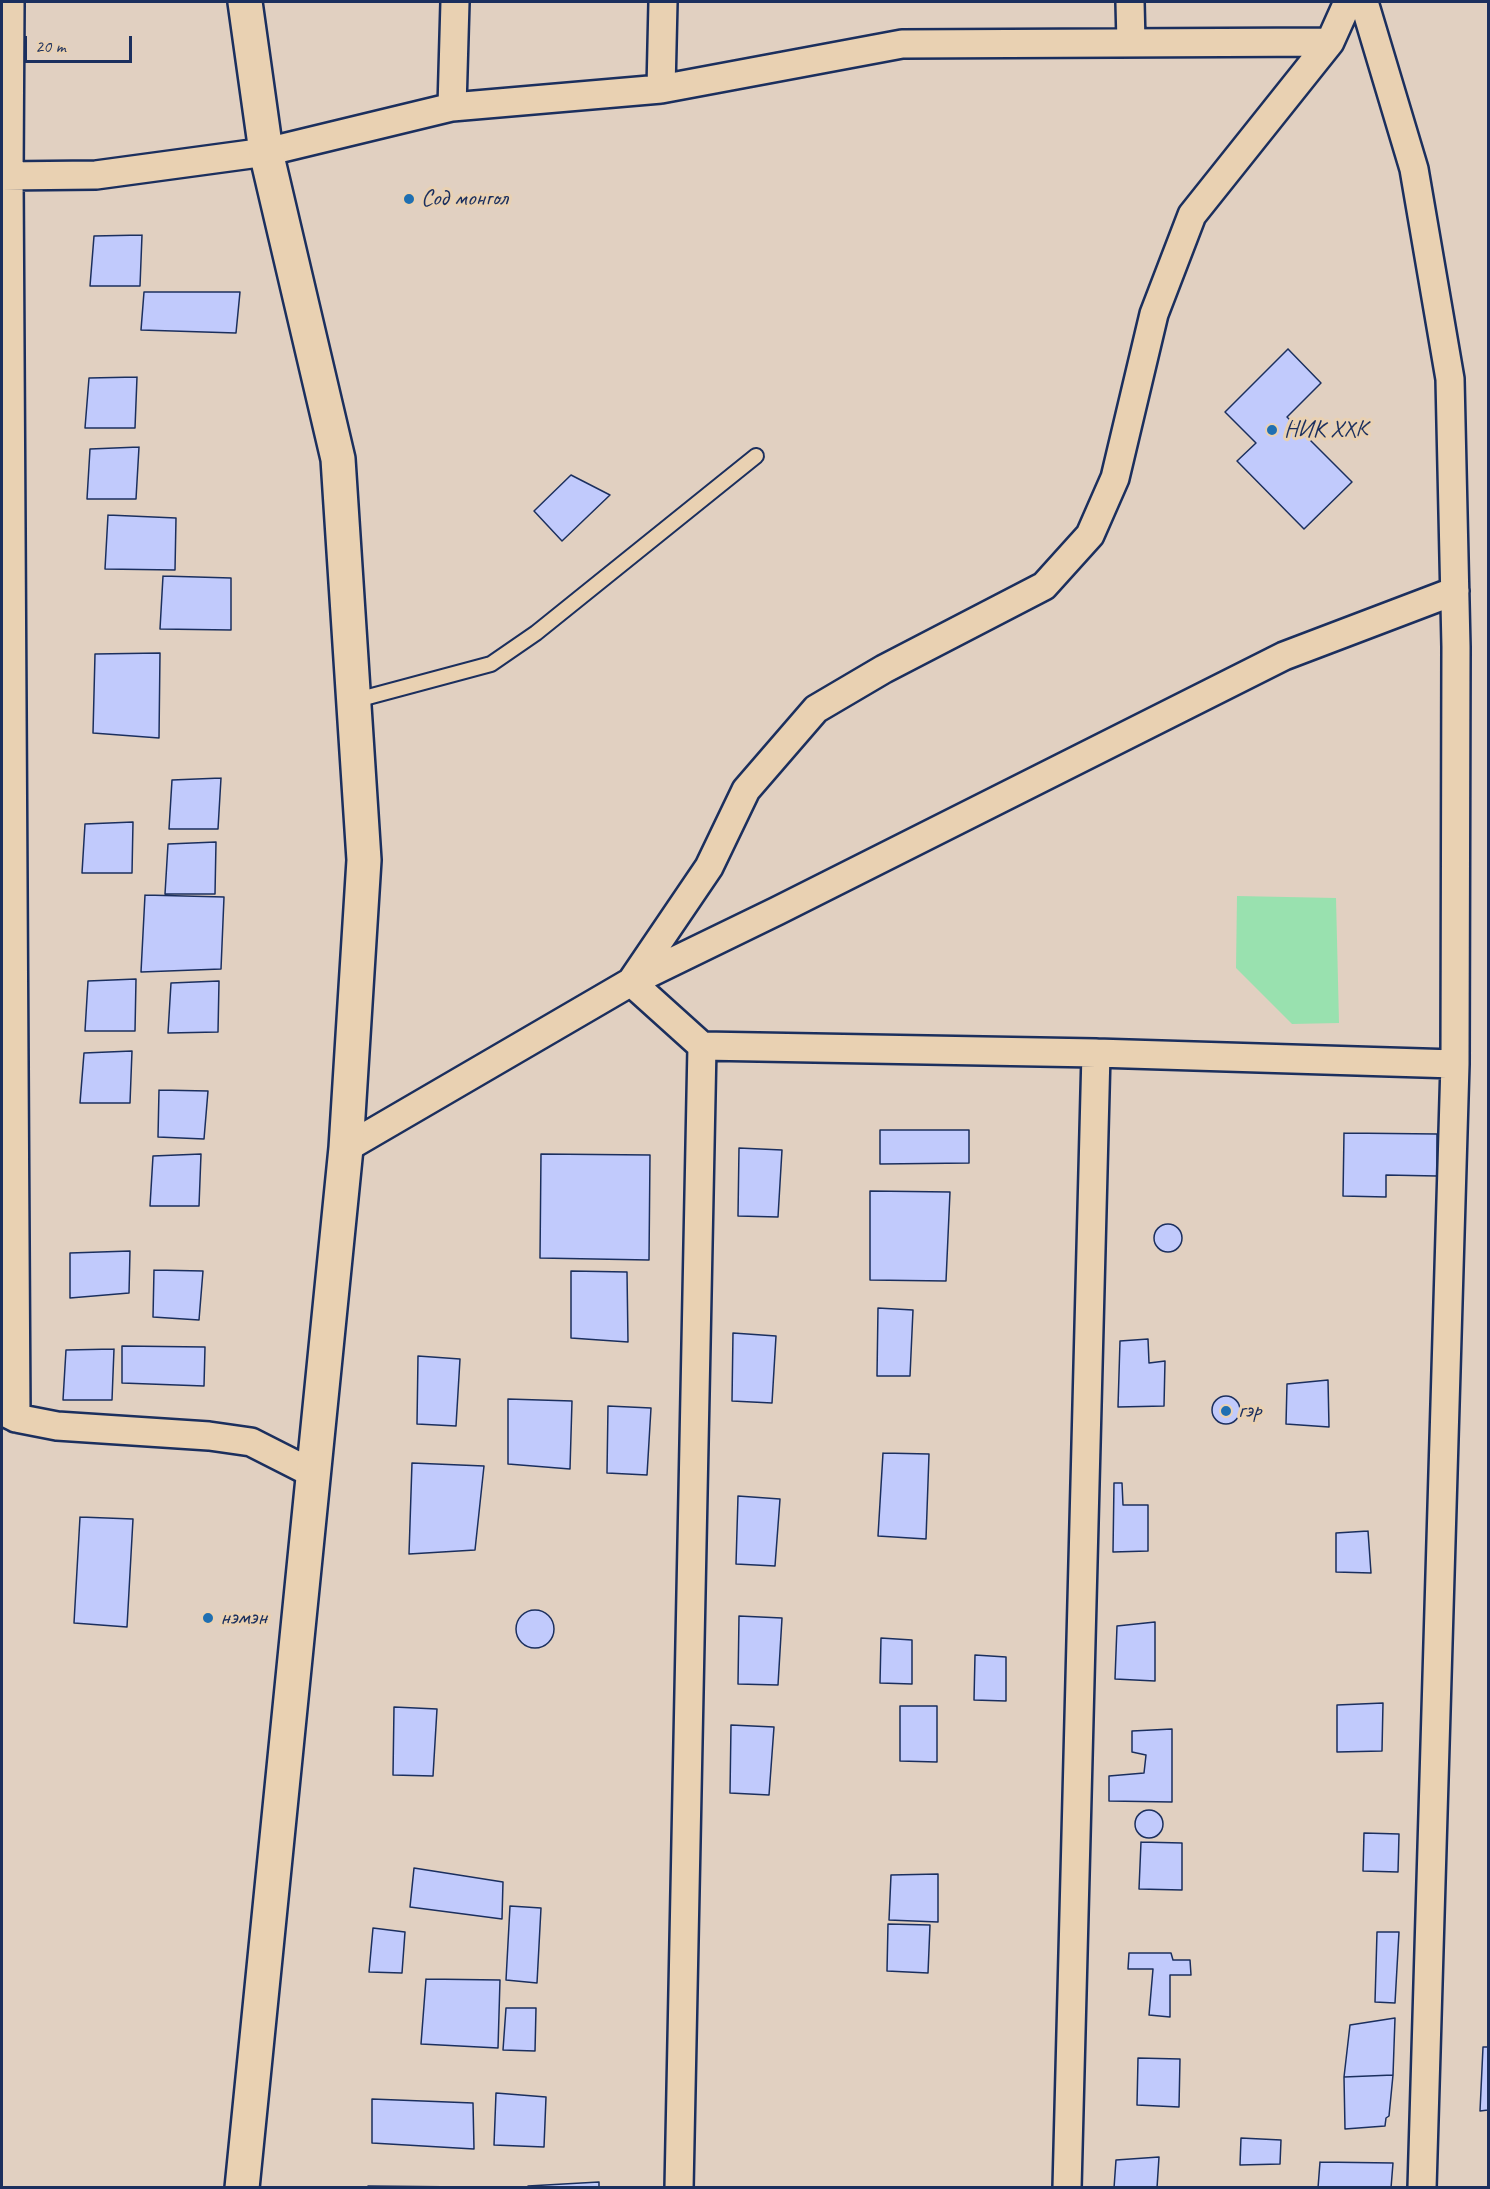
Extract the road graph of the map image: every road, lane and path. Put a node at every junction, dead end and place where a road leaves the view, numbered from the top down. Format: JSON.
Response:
{"nodes":[{"id":1,"x":10,"y":2,"type":"edge"},
{"id":2,"x":245,"y":2,"type":"edge"},
{"id":3,"x":455,"y":2,"type":"edge"},
{"id":4,"x":663,"y":2,"type":"edge"},
{"id":5,"x":1130,"y":2,"type":"edge"},
{"id":6,"x":1348,"y":2,"type":"edge"},
{"id":7,"x":1364,"y":2,"type":"edge"},
{"id":8,"x":1330,"y":42,"type":"junction"},
{"id":9,"x":1131,"y":43,"type":"junction"},
{"id":10,"x":661,"y":89,"type":"junction"},
{"id":11,"x":452,"y":107,"type":"junction"},
{"id":12,"x":266,"y":152,"type":"junction"},
{"id":13,"x":5,"y":176,"type":"edge"},
{"id":14,"x":756,"y":456,"type":"dead end"},
{"id":15,"x":1455,"y":591,"type":"junction"},
{"id":16,"x":354,"y":701,"type":"junction"},
{"id":17,"x":631,"y":982,"type":"junction"},
{"id":18,"x":702,"y":1046,"type":"junction"},
{"id":19,"x":1096,"y":1053,"type":"junction"},
{"id":20,"x":1455,"y":1064,"type":"junction"},
{"id":21,"x":346,"y":1148,"type":"junction"},
{"id":22,"x":9,"y":1415,"type":"edge"},
{"id":23,"x":314,"y":1474,"type":"junction"},
{"id":24,"x":242,"y":2187,"type":"edge"},
{"id":25,"x":679,"y":2187,"type":"edge"},
{"id":26,"x":1067,"y":2187,"type":"edge"},
{"id":27,"x":1422,"y":2187,"type":"edge"}],
"edges":[{"from":1,"to":13,"type":"street"},
{"from":2,"to":12,"type":"street"},
{"from":3,"to":11,"type":"street"},
{"from":4,"to":10,"type":"street"},
{"from":5,"to":9,"type":"street"},
{"from":6,"to":8,"type":"street"},
{"from":7,"to":15,"type":"street"},
{"from":8,"to":9,"type":"street"},
{"from":8,"to":17,"type":"street"},
{"from":9,"to":10,"type":"street"},
{"from":10,"to":11,"type":"street"},
{"from":11,"to":12,"type":"street"},
{"from":12,"to":13,"type":"street"},
{"from":12,"to":16,"type":"street"},
{"from":13,"to":22,"type":"street"},
{"from":14,"to":16,"type":"lane"},
{"from":15,"to":17,"type":"street"},
{"from":15,"to":20,"type":"street"},
{"from":16,"to":21,"type":"street"},
{"from":17,"to":18,"type":"street"},
{"from":17,"to":21,"type":"street"},
{"from":18,"to":19,"type":"street"},
{"from":18,"to":25,"type":"street"},
{"from":19,"to":20,"type":"street"},
{"from":19,"to":26,"type":"street"},
{"from":20,"to":27,"type":"street"},
{"from":21,"to":23,"type":"street"},
{"from":22,"to":23,"type":"street"},
{"from":23,"to":24,"type":"street"}]}
